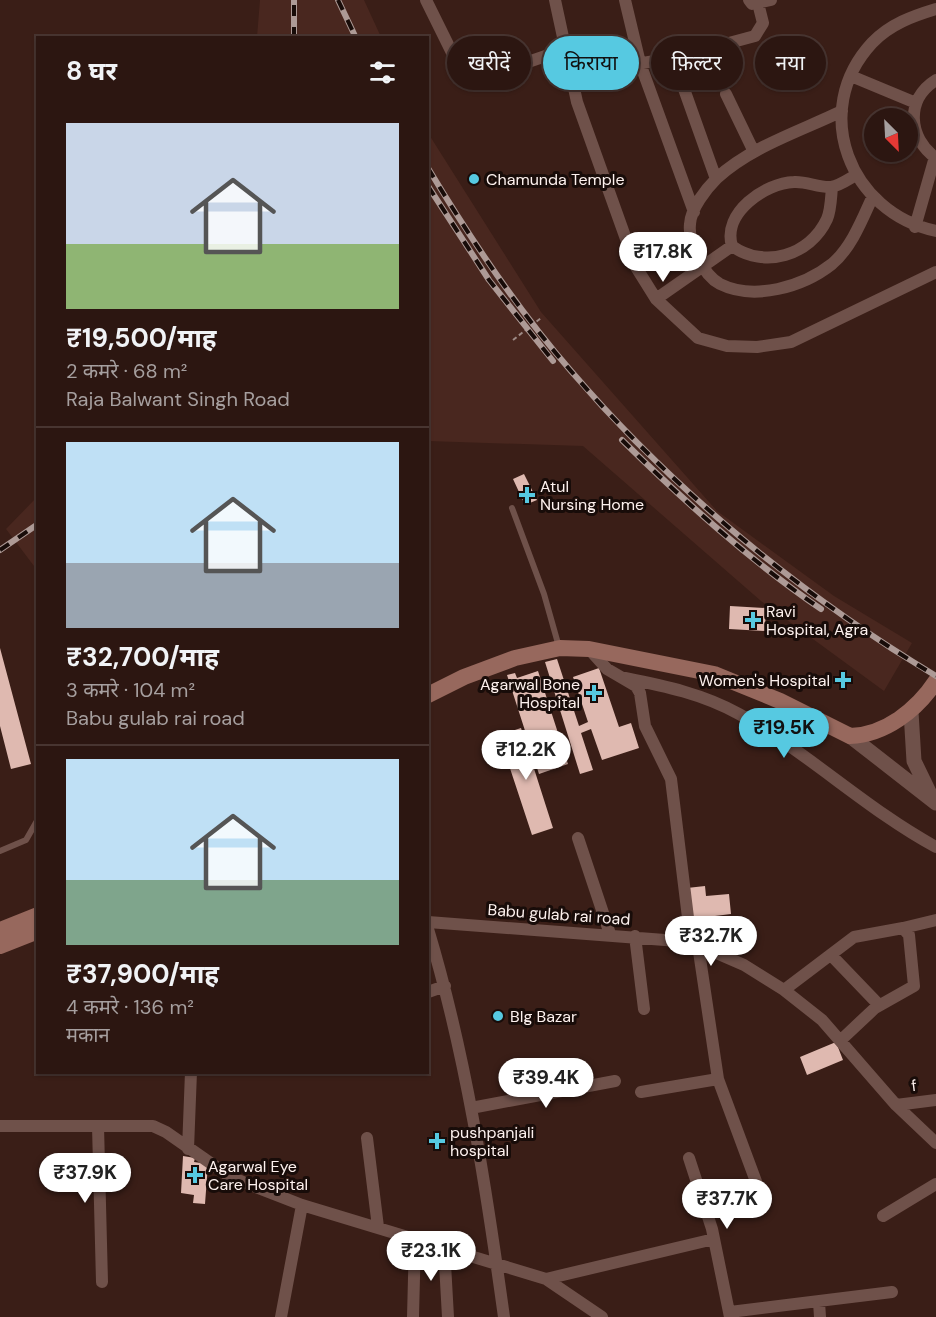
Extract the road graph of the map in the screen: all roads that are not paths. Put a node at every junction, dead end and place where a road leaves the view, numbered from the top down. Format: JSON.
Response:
{"nodes":[{"id":1,"x":426,"y":0,"type":"edge"},
{"id":2,"x":555,"y":0,"type":"edge"},
{"id":3,"x":625,"y":0,"type":"edge"},
{"id":4,"x":759,"y":1,"type":"edge"},
{"id":5,"x":936,"y":9,"type":"edge"},
{"id":6,"x":563,"y":36,"type":"edge"},
{"id":7,"x":743,"y":39,"type":"edge"},
{"id":8,"x":543,"y":57,"type":"edge"},
{"id":9,"x":651,"y":61,"type":"edge"},
{"id":10,"x":640,"y":63,"type":"junction"},
{"id":11,"x":851,"y":76,"type":"junction"},
{"id":12,"x":936,"y":80,"type":"edge"},
{"id":13,"x":574,"y":90,"type":"edge"},
{"id":14,"x":684,"y":90,"type":"edge"},
{"id":15,"x":726,"y":94,"type":"dead end"},
{"id":16,"x":916,"y":103,"type":"junction"},
{"id":17,"x":842,"y":111,"type":"junction"},
{"id":18,"x":754,"y":152,"type":"junction"},
{"id":19,"x":935,"y":158,"type":"edge"},
{"id":20,"x":856,"y":175,"type":"junction"},
{"id":21,"x":716,"y":179,"type":"junction"},
{"id":22,"x":832,"y":187,"type":"junction"},
{"id":23,"x":872,"y":198,"type":"junction"},
{"id":24,"x":694,"y":212,"type":"junction"},
{"id":25,"x":915,"y":227,"type":"junction"},
{"id":26,"x":936,"y":231,"type":"edge"},
{"id":27,"x":732,"y":246,"type":"junction"},
{"id":28,"x":703,"y":267,"type":"junction"},
{"id":29,"x":936,"y":272,"type":"edge"},
{"id":30,"x":656,"y":299,"type":"junction"},
{"id":31,"x":512,"y":508,"type":"dead end"},
{"id":32,"x":560,"y":648,"type":"junction"},
{"id":33,"x":589,"y":650,"type":"junction"},
{"id":34,"x":626,"y":678,"type":"junction"},
{"id":35,"x":932,"y":687,"type":"edge"},
{"id":36,"x":429,"y":694,"type":"edge"},
{"id":37,"x":911,"y":712,"type":"junction"},
{"id":38,"x":850,"y":736,"type":"junction"},
{"id":39,"x":935,"y":802,"type":"edge"},
{"id":40,"x":36,"y":822,"type":"edge"},
{"id":41,"x":578,"y":838,"type":"dead end"},
{"id":42,"x":936,"y":847,"type":"edge"},
{"id":43,"x":0,"y":851,"type":"edge"},
{"id":44,"x":936,"y":920,"type":"edge"},
{"id":45,"x":429,"y":922,"type":"edge"},
{"id":46,"x":34,"y":924,"type":"edge"},
{"id":47,"x":903,"y":928,"type":"junction"},
{"id":48,"x":0,"y":930,"type":"edge"},
{"id":49,"x":429,"y":932,"type":"edge"},
{"id":50,"x":610,"y":934,"type":"junction"},
{"id":51,"x":635,"y":936,"type":"junction"},
{"id":52,"x":695,"y":943,"type":"junction"},
{"id":53,"x":0,"y":946,"type":"edge"},
{"id":54,"x":831,"y":955,"type":"junction"},
{"id":55,"x":445,"y":986,"type":"junction"},
{"id":56,"x":784,"y":990,"type":"junction"},
{"id":57,"x":429,"y":992,"type":"edge"},
{"id":58,"x":879,"y":1005,"type":"junction"},
{"id":59,"x":644,"y":1009,"type":"dead end"},
{"id":60,"x":841,"y":1040,"type":"junction"},
{"id":61,"x":191,"y":1074,"type":"edge"},
{"id":62,"x":718,"y":1079,"type":"junction"},
{"id":63,"x":615,"y":1081,"type":"dead end"},
{"id":64,"x":641,"y":1092,"type":"dead end"},
{"id":65,"x":936,"y":1100,"type":"edge"},
{"id":66,"x":896,"y":1105,"type":"junction"},
{"id":67,"x":471,"y":1108,"type":"junction"},
{"id":68,"x":0,"y":1126,"type":"edge"},
{"id":69,"x":98,"y":1126,"type":"junction"},
{"id":70,"x":367,"y":1138,"type":"dead end"},
{"id":71,"x":936,"y":1143,"type":"edge"},
{"id":72,"x":188,"y":1149,"type":"junction"},
{"id":73,"x":689,"y":1158,"type":"dead end"},
{"id":74,"x":936,"y":1184,"type":"edge"},
{"id":75,"x":761,"y":1195,"type":"dead end"},
{"id":76,"x":302,"y":1205,"type":"junction"},
{"id":77,"x":883,"y":1216,"type":"dead end"},
{"id":78,"x":378,"y":1227,"type":"junction"},
{"id":79,"x":415,"y":1238,"type":"junction"},
{"id":80,"x":714,"y":1239,"type":"junction"},
{"id":81,"x":444,"y":1246,"type":"junction"},
{"id":82,"x":497,"y":1262,"type":"junction"},
{"id":83,"x":546,"y":1279,"type":"junction"},
{"id":84,"x":102,"y":1282,"type":"dead end"},
{"id":85,"x":892,"y":1292,"type":"dead end"},
{"id":86,"x":819,"y":1302,"type":"junction"},
{"id":87,"x":730,"y":1315,"type":"edge"},
{"id":88,"x":281,"y":1317,"type":"edge"},
{"id":89,"x":413,"y":1317,"type":"edge"},
{"id":90,"x":448,"y":1317,"type":"edge"},
{"id":91,"x":504,"y":1317,"type":"edge"},
{"id":92,"x":602,"y":1317,"type":"edge"},
{"id":93,"x":820,"y":1317,"type":"edge"}],
"edges":[{"from":1,"to":8,"type":"street"},
{"from":2,"to":6,"type":"street"},
{"from":3,"to":10,"type":"street"},
{"from":4,"to":7,"type":"street"},
{"from":5,"to":11,"type":"street"},
{"from":9,"to":10,"type":"street"},
{"from":10,"to":24,"type":"street"},
{"from":11,"to":16,"type":"street"},
{"from":11,"to":17,"type":"street"},
{"from":12,"to":16,"type":"street"},
{"from":13,"to":30,"type":"street"},
{"from":14,"to":21,"type":"street"},
{"from":15,"to":18,"type":"street"},
{"from":16,"to":19,"type":"street"},
{"from":17,"to":18,"type":"street"},
{"from":17,"to":20,"type":"street"},
{"from":18,"to":21,"type":"street"},
{"from":19,"to":25,"type":"street"},
{"from":20,"to":22,"type":"street"},
{"from":20,"to":23,"type":"street"},
{"from":21,"to":24,"type":"street"},
{"from":22,"to":27,"type":"street"},
{"from":22,"to":27,"type":"street"},
{"from":23,"to":25,"type":"street"},
{"from":23,"to":28,"type":"street"},
{"from":24,"to":28,"type":"street"},
{"from":25,"to":26,"type":"street"},
{"from":27,"to":28,"type":"street"},
{"from":28,"to":30,"type":"street"},
{"from":29,"to":30,"type":"street"},
{"from":31,"to":32,"type":"lane"},
{"from":32,"to":33,"type":"main road"},
{"from":32,"to":36,"type":"main road"},
{"from":33,"to":34,"type":"street"},
{"from":33,"to":38,"type":"main road"},
{"from":34,"to":42,"type":"street"},
{"from":34,"to":52,"type":"street"},
{"from":35,"to":37,"type":"main road"},
{"from":37,"to":38,"type":"main road"},
{"from":37,"to":39,"type":"street"},
{"from":38,"to":39,"type":"street"},
{"from":40,"to":43,"type":"lane"},
{"from":41,"to":50,"type":"street"},
{"from":44,"to":47,"type":"street"},
{"from":45,"to":50,"type":"street","name":"Babu gulab rai road"},
{"from":46,"to":48,"type":"main road"},
{"from":46,"to":53,"type":"main road"},
{"from":47,"to":54,"type":"street"},
{"from":47,"to":58,"type":"street"},
{"from":49,"to":55,"type":"street"},
{"from":50,"to":51,"type":"street","name":"Babu gulab rai road"},
{"from":51,"to":52,"type":"street","name":"Babu gulab rai road"},
{"from":51,"to":59,"type":"street"},
{"from":52,"to":56,"type":"street","name":"Babu gulab rai road"},
{"from":52,"to":62,"type":"street"},
{"from":54,"to":56,"type":"street"},
{"from":54,"to":58,"type":"street"},
{"from":55,"to":57,"type":"street"},
{"from":55,"to":67,"type":"street"},
{"from":56,"to":60,"type":"street","name":"Babu gulab rai road"},
{"from":58,"to":60,"type":"street"},
{"from":60,"to":66,"type":"street","name":"Babu gulab rai road"},
{"from":61,"to":72,"type":"street"},
{"from":62,"to":64,"type":"street"},
{"from":62,"to":75,"type":"street"},
{"from":63,"to":67,"type":"street"},
{"from":65,"to":66,"type":"street","name":"f"},
{"from":66,"to":71,"type":"street","name":"Babu gulab rai road"},
{"from":67,"to":82,"type":"street"},
{"from":68,"to":69,"type":"street"},
{"from":69,"to":72,"type":"street"},
{"from":69,"to":84,"type":"street"},
{"from":70,"to":78,"type":"street"},
{"from":72,"to":76,"type":"street"},
{"from":73,"to":80,"type":"street"},
{"from":74,"to":77,"type":"street"},
{"from":76,"to":78,"type":"street"},
{"from":76,"to":88,"type":"street"},
{"from":78,"to":79,"type":"street"},
{"from":79,"to":81,"type":"street"},
{"from":79,"to":89,"type":"street"},
{"from":80,"to":83,"type":"street"},
{"from":80,"to":87,"type":"street"},
{"from":81,"to":82,"type":"street"},
{"from":81,"to":90,"type":"street"},
{"from":82,"to":83,"type":"street"},
{"from":82,"to":91,"type":"street"},
{"from":83,"to":92,"type":"street"},
{"from":85,"to":86,"type":"street"},
{"from":86,"to":87,"type":"street"},
{"from":86,"to":93,"type":"street"}]}
